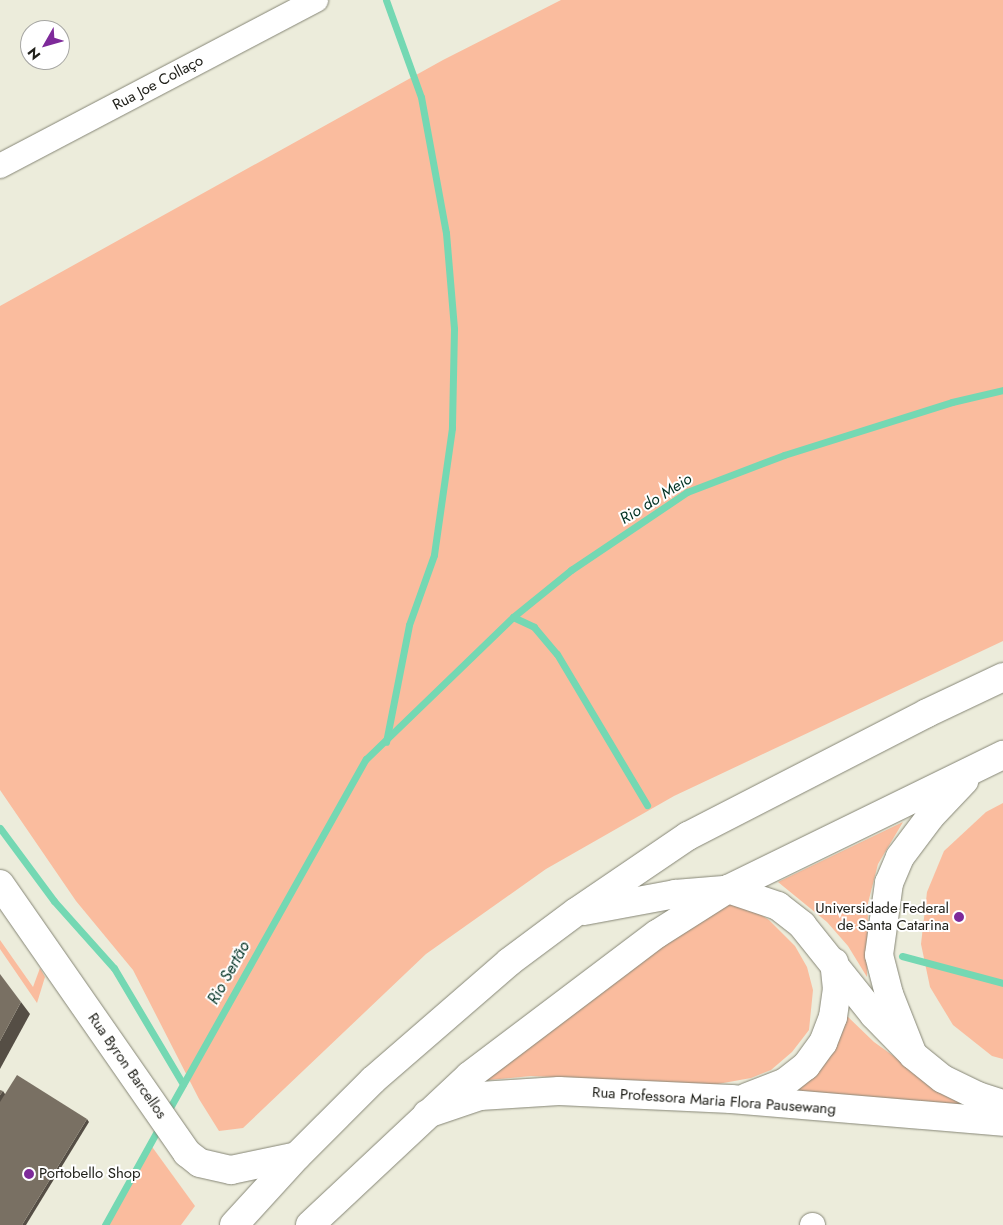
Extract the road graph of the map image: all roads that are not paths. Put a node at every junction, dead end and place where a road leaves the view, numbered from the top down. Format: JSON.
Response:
{"nodes":[{"id":1,"x":316,"y":0,"type":"edge"},
{"id":2,"x":0,"y":166,"type":"edge"},
{"id":3,"x":1003,"y":677,"type":"edge"},
{"id":4,"x":1003,"y":756,"type":"edge"},
{"id":5,"x":977,"y":768,"type":"junction"},
{"id":6,"x":0,"y":884,"type":"edge"},
{"id":7,"x":728,"y":889,"type":"junction"},
{"id":8,"x":576,"y":912,"type":"junction"},
{"id":9,"x":834,"y":962,"type":"junction"},
{"id":10,"x":913,"y":1055,"type":"junction"},
{"id":11,"x":731,"y":1099,"type":"junction"},
{"id":12,"x":1003,"y":1104,"type":"edge"},
{"id":13,"x":427,"y":1114,"type":"junction"},
{"id":14,"x":1003,"y":1122,"type":"edge"},
{"id":15,"x":297,"y":1156,"type":"junction"},
{"id":16,"x":234,"y":1225,"type":"edge"},
{"id":17,"x":310,"y":1225,"type":"edge"}],
"edges":[{"from":1,"to":2,"type":"street","name":"Rua Joe Collaço"},
{"from":3,"to":8,"type":"main road"},
{"from":4,"to":5,"type":"main road"},
{"from":5,"to":7,"type":"main road"},
{"from":5,"to":10,"type":"main road"},
{"from":6,"to":15,"type":"main road","name":"Rua Byron Barcellos"},
{"from":7,"to":8,"type":"main road"},
{"from":7,"to":9,"type":"main road"},
{"from":7,"to":13,"type":"main road"},
{"from":8,"to":15,"type":"main road"},
{"from":9,"to":10,"type":"main road"},
{"from":9,"to":11,"type":"main road"},
{"from":10,"to":12,"type":"main road"},
{"from":11,"to":13,"type":"main road","name":"Rua Professora Maria Flora Pausewang"},
{"from":11,"to":14,"type":"main road","name":"Rua Professora Maria Flora Pausewang"},
{"from":13,"to":17,"type":"main road"},
{"from":15,"to":16,"type":"main road"}]}
